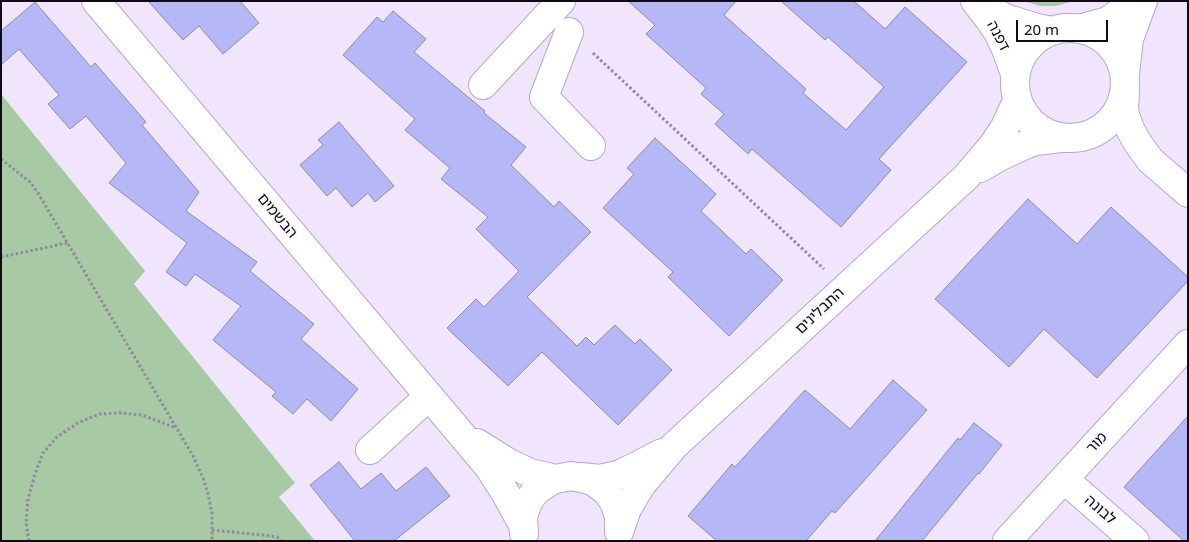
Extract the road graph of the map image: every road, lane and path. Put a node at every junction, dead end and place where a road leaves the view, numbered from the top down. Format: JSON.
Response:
{"nodes":[{"id":1,"x":96,"y":1,"type":"edge"},
{"id":2,"x":976,"y":1,"type":"edge"},
{"id":3,"x":1133,"y":1,"type":"edge"},
{"id":4,"x":1143,"y":1,"type":"edge"},
{"id":5,"x":548,"y":5,"type":"edge"},
{"id":6,"x":1079,"y":29,"type":"junction"},
{"id":7,"x":1052,"y":31,"type":"junction"},
{"id":8,"x":574,"y":36,"type":"junction"},
{"id":9,"x":1125,"y":83,"type":"junction"},
{"id":10,"x":482,"y":85,"type":"dead end"},
{"id":11,"x":1016,"y":87,"type":"junction"},
{"id":12,"x":1072,"y":137,"type":"junction"},
{"id":13,"x":591,"y":146,"type":"dead end"},
{"id":14,"x":1,"y":159,"type":"edge"},
{"id":15,"x":1156,"y":165,"type":"junction"},
{"id":16,"x":966,"y":176,"type":"junction"},
{"id":17,"x":1188,"y":193,"type":"edge"},
{"id":18,"x":67,"y":243,"type":"junction"},
{"id":19,"x":1,"y":258,"type":"edge"},
{"id":20,"x":845,"y":288,"type":"junction"},
{"id":21,"x":1188,"y":344,"type":"edge"},
{"id":22,"x":429,"y":396,"type":"junction"},
{"id":23,"x":177,"y":429,"type":"junction"},
{"id":24,"x":459,"y":432,"type":"junction"},
{"id":25,"x":674,"y":446,"type":"junction"},
{"id":26,"x":370,"y":450,"type":"dead end"},
{"id":27,"x":567,"y":478,"type":"junction"},
{"id":28,"x":1064,"y":479,"type":"junction"},
{"id":29,"x":212,"y":530,"type":"junction"},
{"id":30,"x":524,"y":535,"type":"edge"},
{"id":31,"x":618,"y":536,"type":"edge"},
{"id":32,"x":29,"y":541,"type":"edge"},
{"id":33,"x":212,"y":541,"type":"edge"},
{"id":34,"x":282,"y":541,"type":"edge"},
{"id":35,"x":1007,"y":541,"type":"edge"},
{"id":36,"x":1135,"y":541,"type":"edge"}],
"edges":[{"from":1,"to":22,"type":"street","name":"הבשמים"},
{"from":2,"to":7,"type":"street","name":"דפנה"},
{"from":2,"to":11,"type":"street","name":"דפנה"},
{"from":3,"to":6,"type":"street"},
{"from":4,"to":9,"type":"street"},
{"from":5,"to":8,"type":"street"},
{"from":5,"to":10,"type":"street"},
{"from":6,"to":7,"type":"street"},
{"from":6,"to":9,"type":"street"},
{"from":7,"to":11,"type":"street"},
{"from":8,"to":13,"type":"street"},
{"from":8,"to":20,"type":"path"},
{"from":9,"to":12,"type":"street"},
{"from":9,"to":15,"type":"street"},
{"from":11,"to":12,"type":"street"},
{"from":11,"to":16,"type":"street","name":"התבלינים"},
{"from":12,"to":15,"type":"street"},
{"from":12,"to":16,"type":"street","name":"התבלינים"},
{"from":14,"to":18,"type":"path"},
{"from":15,"to":17,"type":"street"},
{"from":16,"to":20,"type":"street","name":"התבלינים"},
{"from":18,"to":19,"type":"path"},
{"from":18,"to":23,"type":"path"},
{"from":20,"to":25,"type":"street","name":"התבלינים"},
{"from":21,"to":28,"type":"street","name":"מור"},
{"from":22,"to":24,"type":"street","name":"הבשמים"},
{"from":22,"to":26,"type":"street"},
{"from":23,"to":29,"type":"path"},
{"from":23,"to":32,"type":"path"},
{"from":24,"to":27,"type":"street","name":"הבשמים"},
{"from":24,"to":30,"type":"street","name":"הבשמים"},
{"from":25,"to":27,"type":"street","name":"התבלינים"},
{"from":25,"to":31,"type":"street","name":"התבלינים"},
{"from":27,"to":30,"type":"street"},
{"from":27,"to":31,"type":"street"},
{"from":28,"to":35,"type":"street","name":"מור"},
{"from":28,"to":36,"type":"street","name":"לבונה"},
{"from":29,"to":33,"type":"path"},
{"from":29,"to":34,"type":"path"}]}
